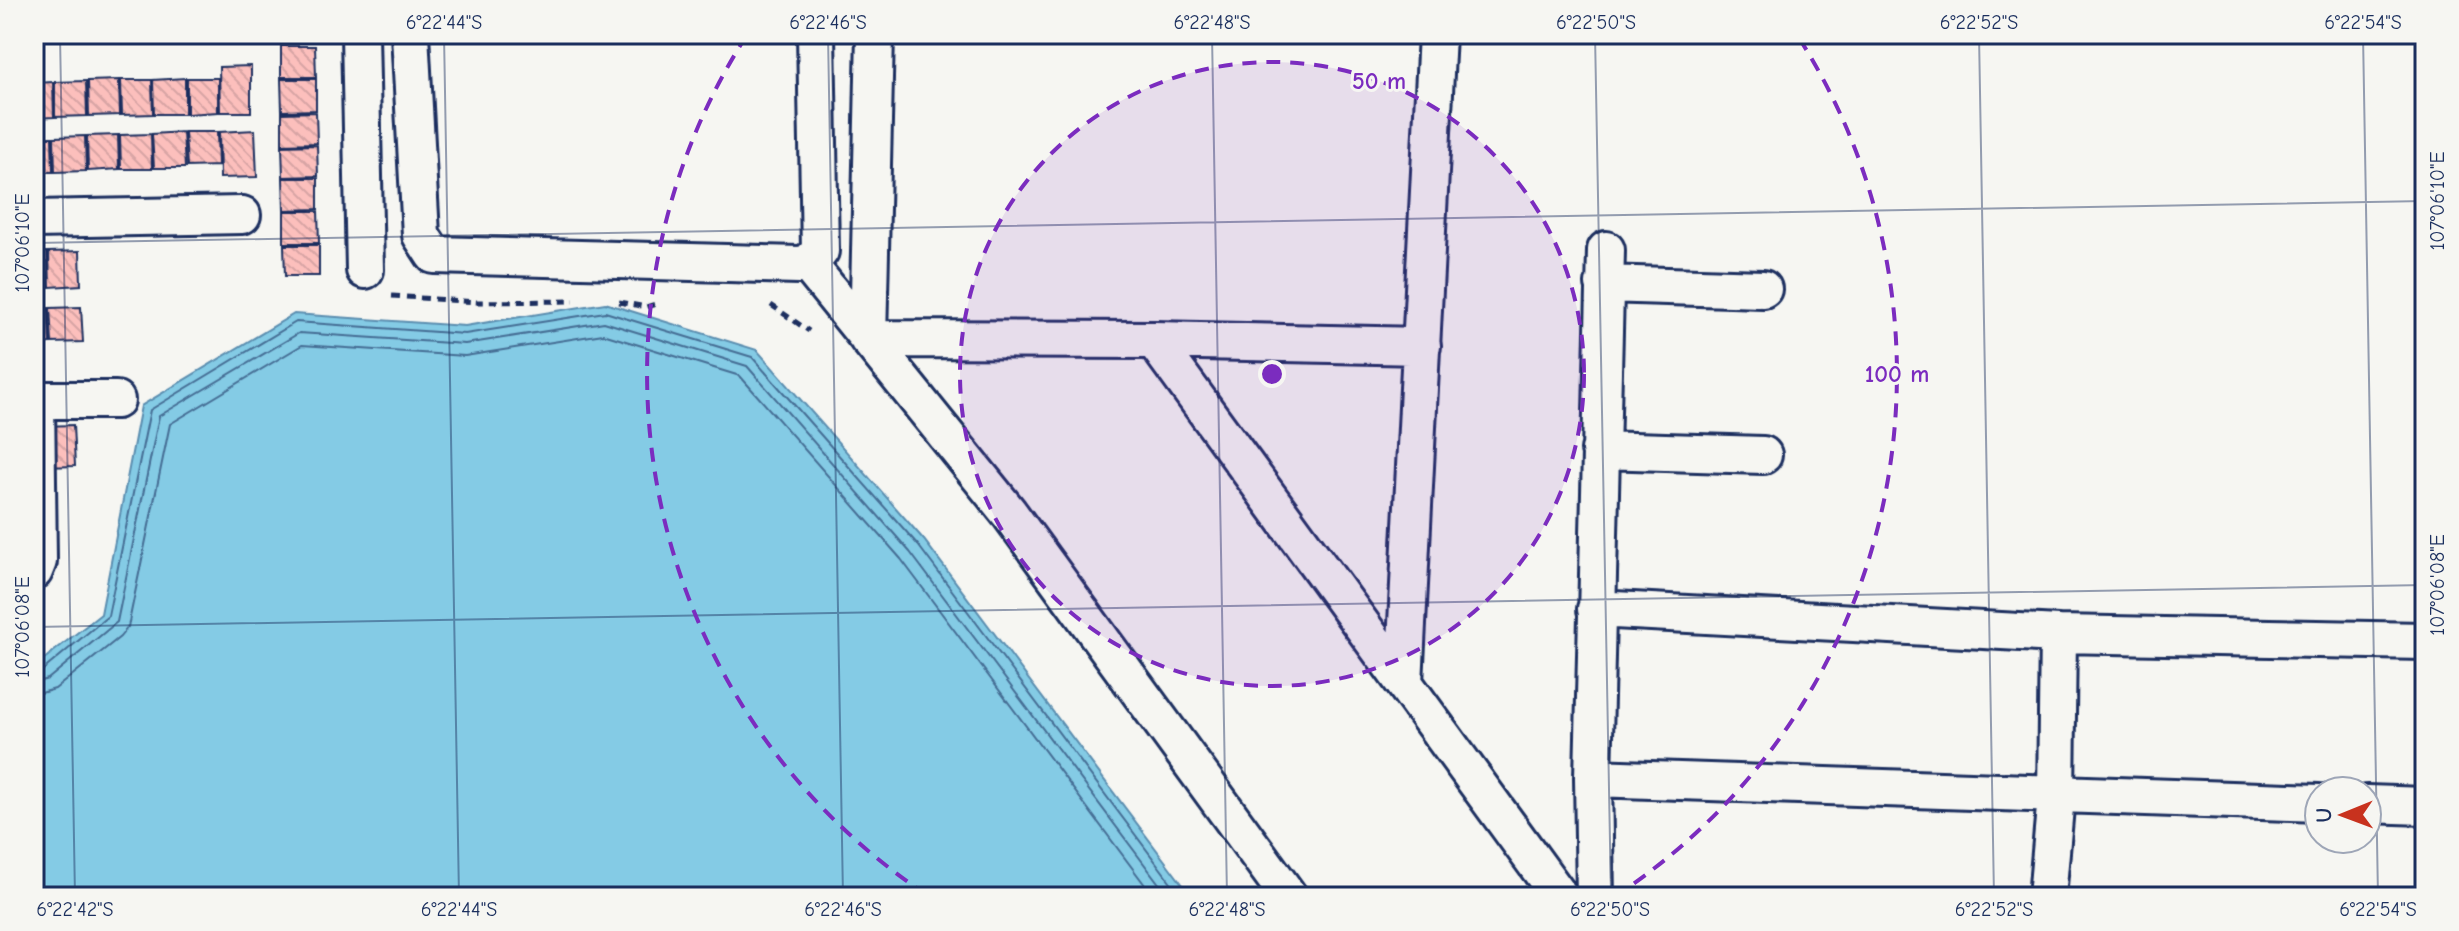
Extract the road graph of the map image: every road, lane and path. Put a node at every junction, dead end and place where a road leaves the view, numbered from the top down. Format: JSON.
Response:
{"nodes":[{"id":1,"x":360,"y":34,"type":"edge"},
{"id":2,"x":410,"y":34,"type":"edge"},
{"id":3,"x":816,"y":34,"type":"edge"},
{"id":4,"x":875,"y":34,"type":"edge"},
{"id":5,"x":1437,"y":34,"type":"edge"},
{"id":6,"x":242,"y":215,"type":"dead end"},
{"id":7,"x":34,"y":219,"type":"edge"},
{"id":8,"x":808,"y":264,"type":"junction"},
{"id":9,"x":365,"y":270,"type":"joint"},
{"id":10,"x":1763,"y":289,"type":"dead end"},
{"id":11,"x":673,"y":298,"type":"dead end"},
{"id":12,"x":578,"y":299,"type":"dead end"},
{"id":13,"x":764,"y":301,"type":"dead end"},
{"id":14,"x":616,"y":302,"type":"dead end"},
{"id":15,"x":868,"y":339,"type":"junction"},
{"id":16,"x":819,"y":340,"type":"dead end"},
{"id":17,"x":1154,"y":340,"type":"junction"},
{"id":18,"x":1422,"y":346,"type":"junction"},
{"id":19,"x":35,"y":400,"type":"edge"},
{"id":20,"x":116,"y":400,"type":"dead end"},
{"id":21,"x":1600,"y":450,"type":"junction"},
{"id":22,"x":1763,"y":455,"type":"dead end"},
{"id":23,"x":34,"y":571,"type":"edge"},
{"id":24,"x":1596,"y":609,"type":"junction"},
{"id":25,"x":2058,"y":634,"type":"junction"},
{"id":26,"x":2425,"y":641,"type":"edge"},
{"id":27,"x":1404,"y":683,"type":"junction"},
{"id":28,"x":1593,"y":778,"type":"junction"},
{"id":29,"x":2056,"y":796,"type":"junction"},
{"id":30,"x":2303,"y":803,"type":"edge"},
{"id":31,"x":2383,"y":805,"type":"edge"},
{"id":32,"x":2425,"y":806,"type":"edge"},
{"id":33,"x":1289,"y":897,"type":"edge"},
{"id":34,"x":1560,"y":897,"type":"edge"},
{"id":35,"x":1595,"y":897,"type":"edge"},
{"id":36,"x":2047,"y":897,"type":"edge"}],
"edges":[{"from":1,"to":9,"type":"street"},
{"from":2,"to":8,"type":"street"},
{"from":3,"to":8,"type":"street"},
{"from":4,"to":15,"type":"street"},
{"from":5,"to":18,"type":"street"},
{"from":6,"to":7,"type":"street"},
{"from":8,"to":15,"type":"street"},
{"from":9,"to":12,"type":"path"},
{"from":10,"to":21,"type":"street"},
{"from":11,"to":14,"type":"path"},
{"from":13,"to":16,"type":"path"},
{"from":15,"to":17,"type":"street"},
{"from":15,"to":33,"type":"street"},
{"from":17,"to":18,"type":"street"},
{"from":17,"to":27,"type":"street"},
{"from":18,"to":27,"type":"street"},
{"from":19,"to":20,"type":"street"},
{"from":19,"to":23,"type":"street"},
{"from":21,"to":22,"type":"street"},
{"from":21,"to":24,"type":"street"},
{"from":24,"to":25,"type":"street"},
{"from":24,"to":28,"type":"street"},
{"from":25,"to":26,"type":"street"},
{"from":25,"to":29,"type":"street"},
{"from":27,"to":34,"type":"street"},
{"from":28,"to":29,"type":"street"},
{"from":28,"to":35,"type":"street"},
{"from":29,"to":30,"type":"street"},
{"from":29,"to":36,"type":"street"},
{"from":31,"to":32,"type":"street"}]}
